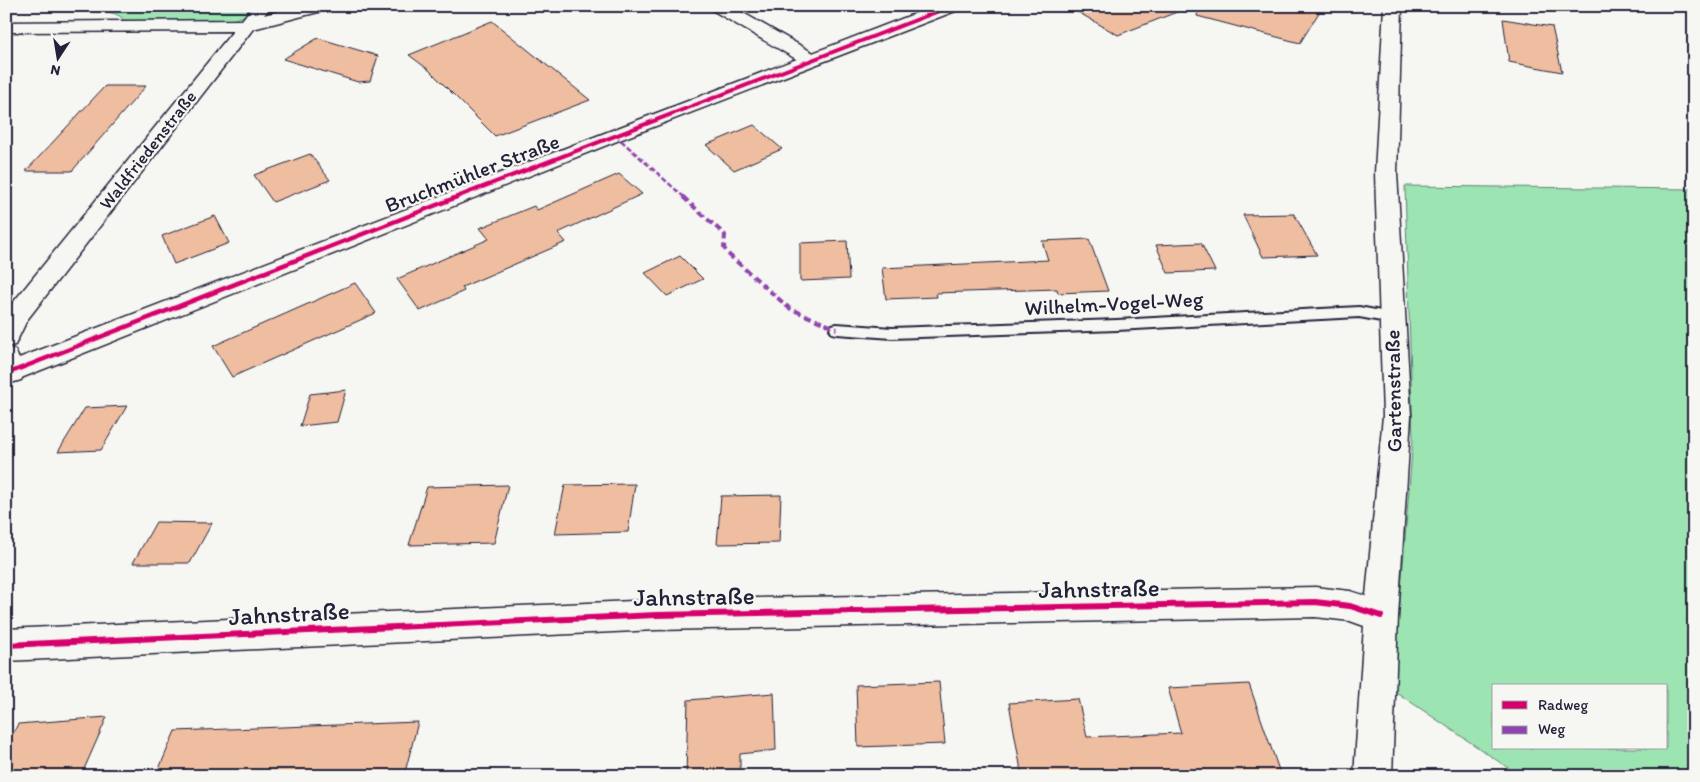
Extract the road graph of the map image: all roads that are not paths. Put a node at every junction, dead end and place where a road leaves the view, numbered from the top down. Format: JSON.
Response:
{"nodes":[{"id":1,"x":262,"y":6,"type":"edge"},
{"id":2,"x":320,"y":6,"type":"edge"},
{"id":3,"x":718,"y":6,"type":"edge"},
{"id":4,"x":952,"y":6,"type":"edge"},
{"id":5,"x":1393,"y":6,"type":"edge"},
{"id":6,"x":247,"y":25,"type":"junction"},
{"id":7,"x":6,"y":27,"type":"edge"},
{"id":8,"x":810,"y":59,"type":"junction"},
{"id":9,"x":1392,"y":318,"type":"junction"},
{"id":10,"x":837,"y":329,"type":"dead end"},
{"id":11,"x":6,"y":338,"type":"edge"},
{"id":12,"x":8,"y":368,"type":"edge"},
{"id":13,"x":1381,"y":616,"type":"junction"},
{"id":14,"x":6,"y":645,"type":"edge"},
{"id":15,"x":1373,"y":776,"type":"edge"}],
"edges":[{"from":1,"to":6,"type":"street","name":"Waldfriedenstraße"},
{"from":2,"to":6,"type":"street"},
{"from":3,"to":8,"type":"street"},
{"from":4,"to":8,"type":"street","name":"Bruchmühler Straße"},
{"from":5,"to":9,"type":"street","name":"Gartenstraße"},
{"from":6,"to":7,"type":"street"},
{"from":6,"to":11,"type":"street","name":"Waldfriedenstraße"},
{"from":8,"to":12,"type":"street","name":"Bruchmühler Straße"},
{"from":9,"to":10,"type":"lane","name":"Wilhelm-Vogel-Weg"},
{"from":9,"to":13,"type":"street","name":"Gartenstraße"},
{"from":13,"to":14,"type":"street","name":"Jahnstraße"},
{"from":13,"to":15,"type":"street","name":"Gartenstraße"}]}
